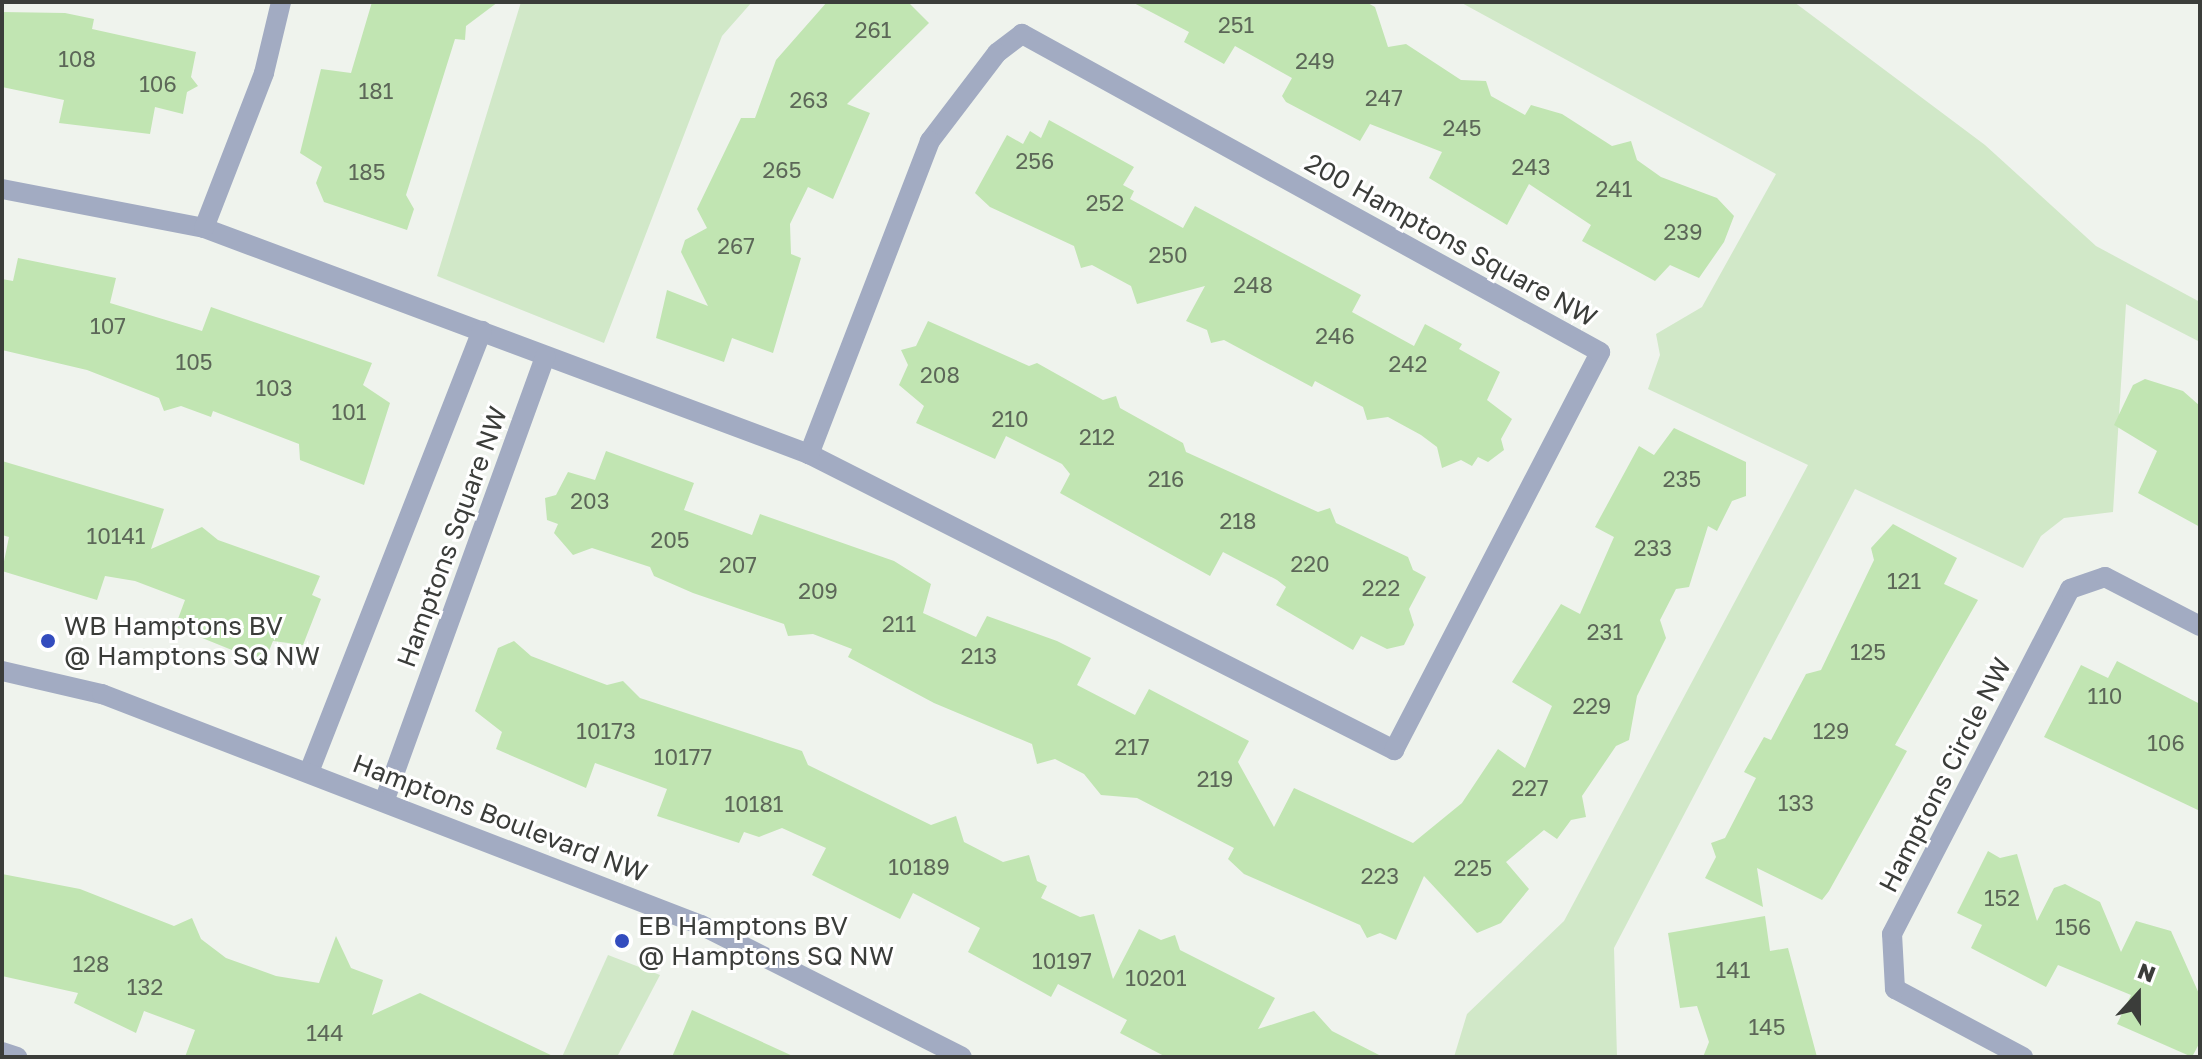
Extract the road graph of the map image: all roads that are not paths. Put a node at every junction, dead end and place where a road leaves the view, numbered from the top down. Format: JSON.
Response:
{"nodes":[{"id":1,"x":281,"y":2,"type":"edge"},
{"id":2,"x":2,"y":189,"type":"edge"},
{"id":3,"x":204,"y":228,"type":"junction"},
{"id":4,"x":482,"y":331,"type":"junction"},
{"id":5,"x":545,"y":356,"type":"junction"},
{"id":6,"x":809,"y":454,"type":"junction"},
{"id":7,"x":2200,"y":626,"type":"edge"},
{"id":8,"x":2,"y":671,"type":"edge"},
{"id":9,"x":309,"y":772,"type":"junction"},
{"id":10,"x":385,"y":799,"type":"junction"},
{"id":11,"x":2,"y":1052,"type":"edge"},
{"id":12,"x":17,"y":1057,"type":"edge"},
{"id":13,"x":962,"y":1057,"type":"edge"},
{"id":14,"x":2023,"y":1057,"type":"edge"}],
"edges":[{"from":1,"to":3,"type":"street"},
{"from":2,"to":3,"type":"street"},
{"from":3,"to":4,"type":"street"},
{"from":4,"to":5,"type":"street"},
{"from":4,"to":9,"type":"street","name":"Hamptons Square NW"},
{"from":5,"to":6,"type":"street","name":"200 Hamptons Square NW"},
{"from":5,"to":10,"type":"street","name":"Hamptons Square NW"},
{"from":6,"to":6,"type":"street","name":"200 Hamptons Square NW"},
{"from":7,"to":14,"type":"street","name":"Hamptons Circle NW"},
{"from":8,"to":9,"type":"street","name":"Hamptons Boulevard NW"},
{"from":9,"to":10,"type":"street","name":"Hamptons Boulevard NW"},
{"from":10,"to":13,"type":"street","name":"Hamptons Boulevard NW"},
{"from":11,"to":12,"type":"street"}]}
